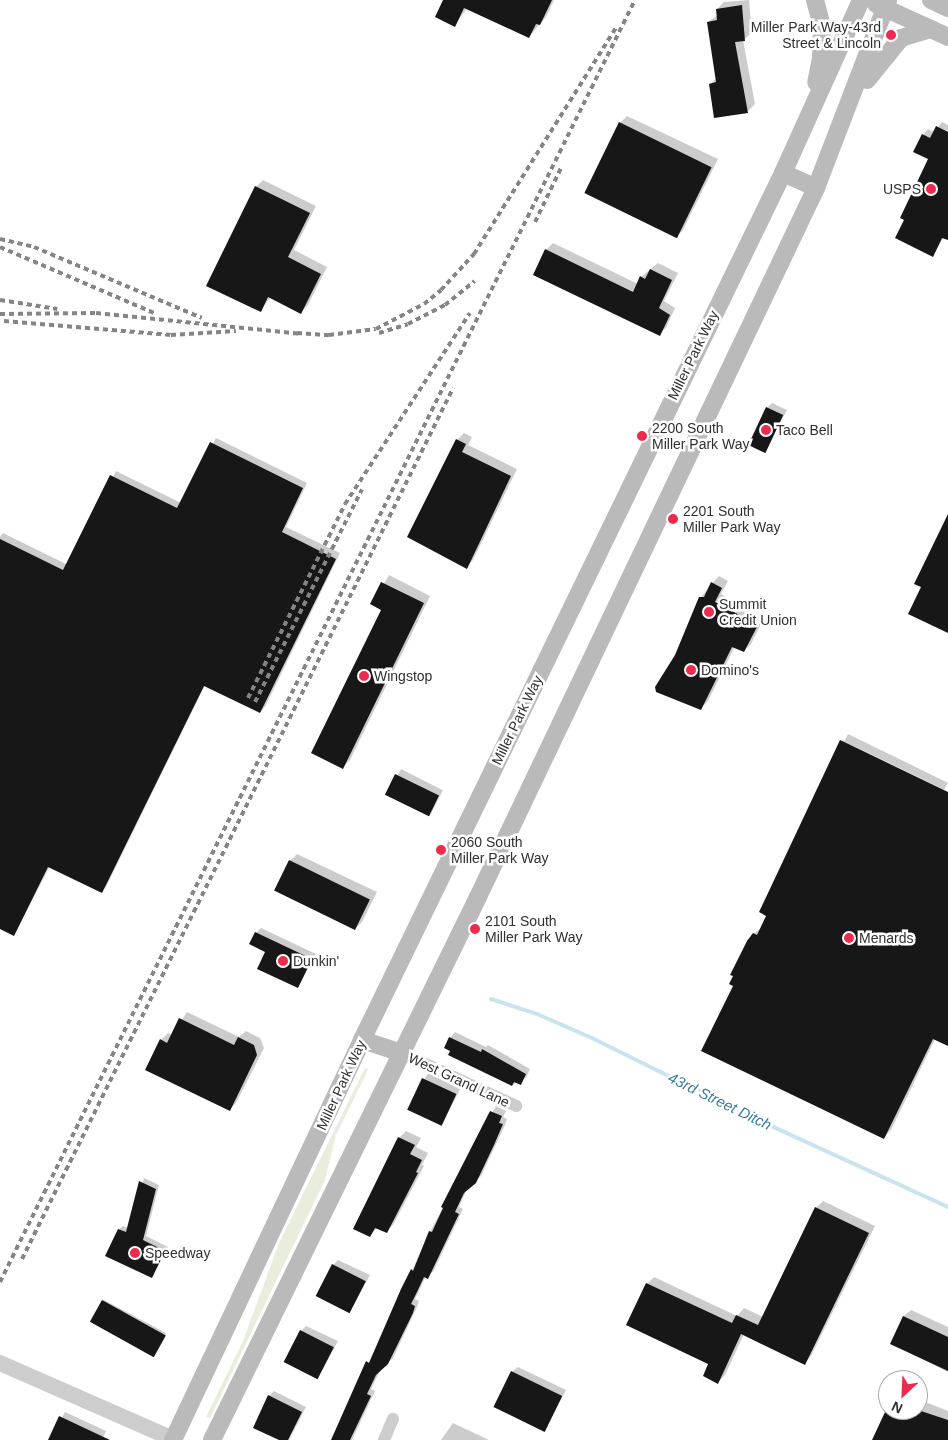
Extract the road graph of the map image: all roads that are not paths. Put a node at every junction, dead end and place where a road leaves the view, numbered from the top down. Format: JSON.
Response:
{"nodes":[{"id":1,"x":815,"y":0,"type":"edge"},
{"id":2,"x":861,"y":0,"type":"edge"},
{"id":3,"x":866,"y":0,"type":"edge"},
{"id":4,"x":931,"y":0,"type":"edge"},
{"id":5,"x":887,"y":4,"type":"edge"},
{"id":6,"x":948,"y":8,"type":"edge"},
{"id":7,"x":931,"y":29,"type":"junction"},
{"id":8,"x":948,"y":37,"type":"edge"},
{"id":9,"x":850,"y":104,"type":"junction"},
{"id":10,"x":808,"y":119,"type":"junction"},
{"id":11,"x":784,"y":173,"type":"junction"},
{"id":12,"x":816,"y":188,"type":"junction"},
{"id":13,"x":362,"y":1040,"type":"junction"},
{"id":14,"x":402,"y":1053,"type":"junction"},
{"id":15,"x":516,"y":1106,"type":"dead end"},
{"id":16,"x":0,"y":1363,"type":"edge"},
{"id":17,"x":393,"y":1419,"type":"dead end"},
{"id":18,"x":173,"y":1440,"type":"edge"},
{"id":19,"x":212,"y":1440,"type":"edge"},
{"id":20,"x":384,"y":1440,"type":"edge"}],
"edges":[{"from":1,"to":10,"type":"main road"},
{"from":2,"to":10,"type":"main road","name":"Miller Park Way"},
{"from":3,"to":5,"type":"main road"},
{"from":4,"to":6,"type":"main road"},
{"from":5,"to":7,"type":"main road"},
{"from":5,"to":9,"type":"main road"},
{"from":7,"to":8,"type":"main road"},
{"from":7,"to":9,"type":"main road"},
{"from":9,"to":12,"type":"main road"},
{"from":10,"to":11,"type":"main road","name":"Miller Park Way"},
{"from":11,"to":12,"type":"main road"},
{"from":11,"to":13,"type":"main road","name":"Miller Park Way"},
{"from":12,"to":14,"type":"main road"},
{"from":13,"to":14,"type":"main road"},
{"from":13,"to":18,"type":"main road","name":"Miller Park Way"},
{"from":14,"to":15,"type":"street","name":"West Grand Lane"},
{"from":14,"to":19,"type":"main road"},
{"from":16,"to":18,"type":"street"},
{"from":17,"to":20,"type":"street"}]}
